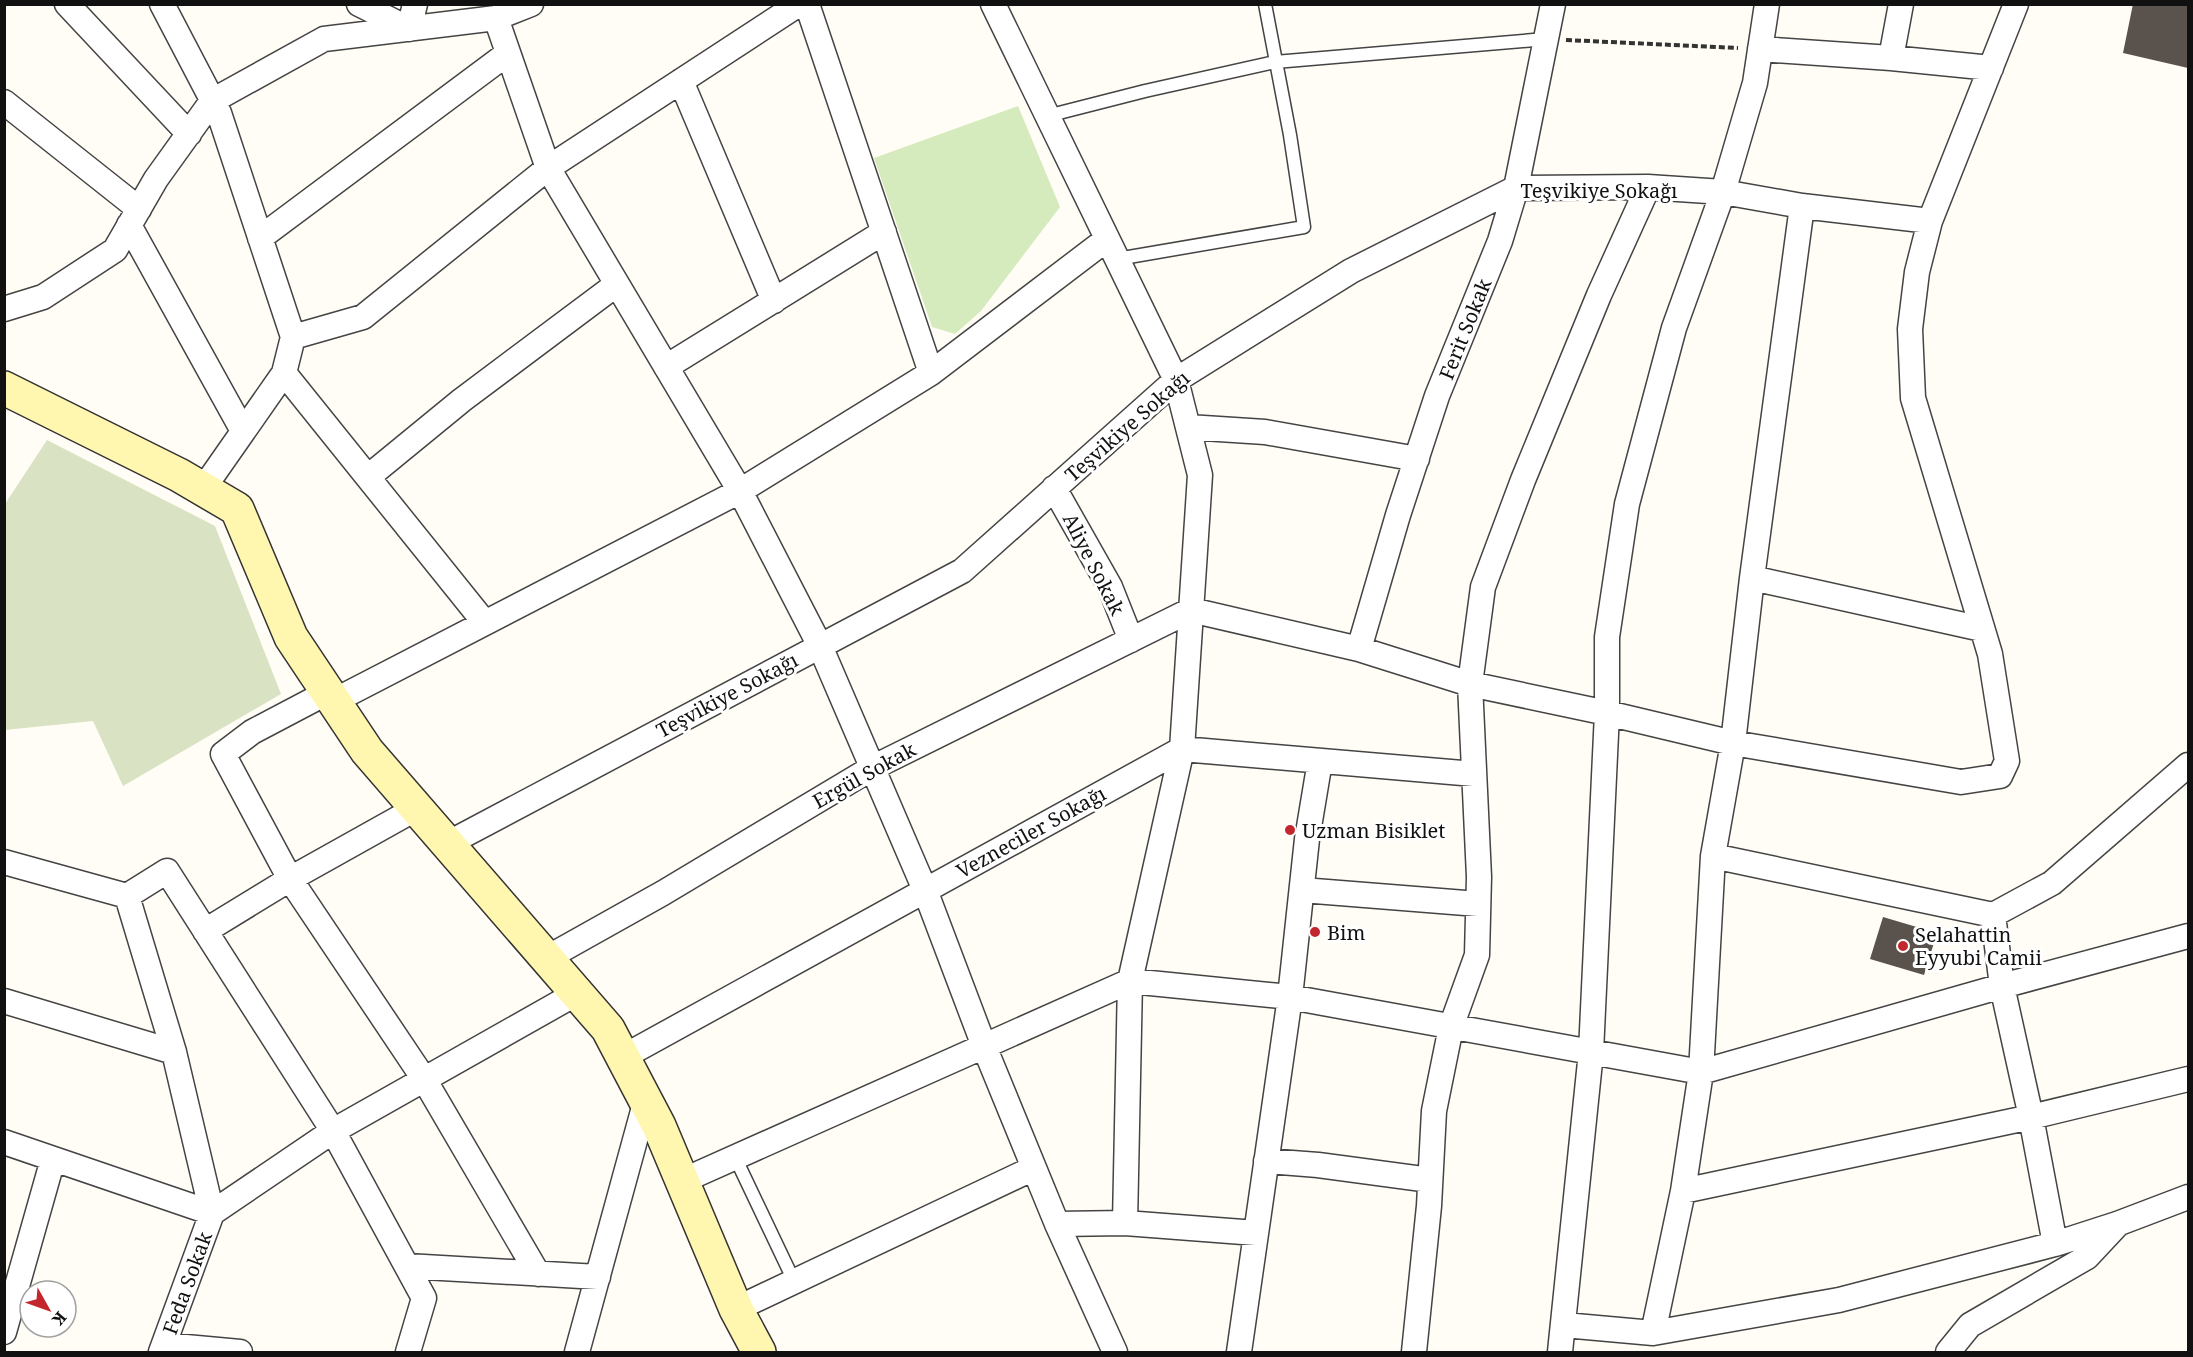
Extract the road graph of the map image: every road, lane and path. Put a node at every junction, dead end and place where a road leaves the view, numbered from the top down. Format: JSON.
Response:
{"nodes":[{"id":1,"x":67,"y":4,"type":"edge"},
{"id":2,"x":162,"y":4,"type":"edge"},
{"id":3,"x":359,"y":4,"type":"edge"},
{"id":4,"x":415,"y":4,"type":"edge"},
{"id":5,"x":531,"y":4,"type":"edge"},
{"id":6,"x":798,"y":4,"type":"edge"},
{"id":7,"x":807,"y":4,"type":"edge"},
{"id":8,"x":993,"y":4,"type":"edge"},
{"id":9,"x":1265,"y":4,"type":"edge"},
{"id":10,"x":1553,"y":4,"type":"edge"},
{"id":11,"x":1767,"y":4,"type":"edge"},
{"id":12,"x":1901,"y":4,"type":"edge"},
{"id":13,"x":2016,"y":4,"type":"edge"},
{"id":14,"x":496,"y":18,"type":"junction"},
{"id":15,"x":409,"y":29,"type":"junction"},
{"id":16,"x":1546,"y":39,"type":"junction"},
{"id":17,"x":1760,"y":49,"type":"junction"},
{"id":18,"x":508,"y":53,"type":"junction"},
{"id":19,"x":1891,"y":58,"type":"junction"},
{"id":20,"x":1275,"y":62,"type":"junction"},
{"id":21,"x":1991,"y":68,"type":"junction"},
{"id":22,"x":681,"y":81,"type":"junction"},
{"id":23,"x":212,"y":101,"type":"junction"},
{"id":24,"x":4,"y":102,"type":"edge"},
{"id":25,"x":1047,"y":116,"type":"junction"},
{"id":26,"x":189,"y":134,"type":"junction"},
{"id":27,"x":548,"y":168,"type":"junction"},
{"id":28,"x":1648,"y":187,"type":"junction"},
{"id":29,"x":1516,"y":188,"type":"junction"},
{"id":30,"x":1723,"y":192,"type":"junction"},
{"id":31,"x":1802,"y":206,"type":"junction"},
{"id":32,"x":134,"y":217,"type":"junction"},
{"id":33,"x":1930,"y":220,"type":"junction"},
{"id":34,"x":884,"y":232,"type":"junction"},
{"id":35,"x":260,"y":238,"type":"junction"},
{"id":36,"x":1112,"y":249,"type":"junction"},
{"id":37,"x":617,"y":284,"type":"junction"},
{"id":38,"x":774,"y":301,"type":"junction"},
{"id":39,"x":4,"y":309,"type":"edge"},
{"id":40,"x":293,"y":337,"type":"junction"},
{"id":41,"x":666,"y":368,"type":"junction"},
{"id":42,"x":284,"y":373,"type":"junction"},
{"id":43,"x":931,"y":373,"type":"junction"},
{"id":44,"x":1176,"y":380,"type":"junction"},
{"id":45,"x":4,"y":388,"type":"edge"},
{"id":46,"x":1188,"y":427,"type":"junction"},
{"id":47,"x":243,"y":431,"type":"junction"},
{"id":48,"x":1417,"y":459,"type":"junction"},
{"id":49,"x":368,"y":477,"type":"junction"},
{"id":50,"x":1054,"y":488,"type":"junction"},
{"id":51,"x":203,"y":489,"type":"junction"},
{"id":52,"x":740,"y":491,"type":"junction"},
{"id":53,"x":1752,"y":579,"type":"junction"},
{"id":54,"x":1191,"y":610,"type":"junction"},
{"id":55,"x":485,"y":623,"type":"junction"},
{"id":56,"x":1982,"y":629,"type":"junction"},
{"id":57,"x":1131,"y":640,"type":"junction"},
{"id":58,"x":820,"y":646,"type":"junction"},
{"id":59,"x":1359,"y":649,"type":"junction"},
{"id":60,"x":1470,"y":684,"type":"junction"},
{"id":61,"x":331,"y":697,"type":"junction"},
{"id":62,"x":1607,"y":713,"type":"junction"},
{"id":63,"x":1733,"y":742,"type":"junction"},
{"id":64,"x":1182,"y":749,"type":"junction"},
{"id":65,"x":1320,"y":761,"type":"junction"},
{"id":66,"x":2188,"y":765,"type":"edge"},
{"id":67,"x":873,"y":768,"type":"junction"},
{"id":68,"x":1474,"y":774,"type":"junction"},
{"id":69,"x":417,"y":808,"type":"junction"},
{"id":70,"x":447,"y":844,"type":"junction"},
{"id":71,"x":1713,"y":856,"type":"junction"},
{"id":72,"x":4,"y":862,"type":"edge"},
{"id":73,"x":290,"y":879,"type":"junction"},
{"id":74,"x":925,"y":890,"type":"junction"},
{"id":75,"x":1302,"y":890,"type":"junction"},
{"id":76,"x":127,"y":896,"type":"junction"},
{"id":77,"x":1478,"y":904,"type":"junction"},
{"id":78,"x":1993,"y":915,"type":"junction"},
{"id":79,"x":205,"y":931,"type":"junction"},
{"id":80,"x":2188,"y":936,"type":"edge"},
{"id":81,"x":547,"y":958,"type":"junction"},
{"id":82,"x":1130,"y":981,"type":"junction"},
{"id":83,"x":2002,"y":986,"type":"junction"},
{"id":84,"x":577,"y":993,"type":"junction"},
{"id":85,"x":1290,"y":997,"type":"junction"},
{"id":86,"x":4,"y":1001,"type":"edge"},
{"id":87,"x":1451,"y":1027,"type":"junction"},
{"id":88,"x":984,"y":1046,"type":"junction"},
{"id":89,"x":174,"y":1052,"type":"junction"},
{"id":90,"x":1591,"y":1052,"type":"junction"},
{"id":91,"x":623,"y":1057,"type":"junction"},
{"id":92,"x":1701,"y":1072,"type":"junction"},
{"id":93,"x":424,"y":1079,"type":"junction"},
{"id":94,"x":2188,"y":1079,"type":"edge"},
{"id":95,"x":646,"y":1100,"type":"junction"},
{"id":96,"x":2031,"y":1117,"type":"junction"},
{"id":97,"x":333,"y":1131,"type":"junction"},
{"id":98,"x":4,"y":1142,"type":"edge"},
{"id":99,"x":735,"y":1157,"type":"junction"},
{"id":100,"x":53,"y":1159,"type":"junction"},
{"id":101,"x":1266,"y":1161,"type":"junction"},
{"id":102,"x":1034,"y":1167,"type":"junction"},
{"id":103,"x":1430,"y":1180,"type":"junction"},
{"id":104,"x":682,"y":1181,"type":"junction"},
{"id":105,"x":1683,"y":1191,"type":"junction"},
{"id":106,"x":2188,"y":1197,"type":"edge"},
{"id":107,"x":212,"y":1213,"type":"junction"},
{"id":108,"x":1125,"y":1223,"type":"junction"},
{"id":109,"x":1057,"y":1224,"type":"junction"},
{"id":110,"x":2117,"y":1224,"type":"junction"},
{"id":111,"x":1256,"y":1233,"type":"junction"},
{"id":112,"x":2055,"y":1244,"type":"junction"},
{"id":113,"x":406,"y":1266,"type":"junction"},
{"id":114,"x":538,"y":1274,"type":"junction"},
{"id":115,"x":597,"y":1277,"type":"junction"},
{"id":116,"x":794,"y":1281,"type":"junction"},
{"id":117,"x":736,"y":1309,"type":"junction"},
{"id":118,"x":1564,"y":1325,"type":"junction"},
{"id":119,"x":4,"y":1332,"type":"edge"},
{"id":120,"x":1653,"y":1333,"type":"junction"},
{"id":121,"x":162,"y":1349,"type":"edge"},
{"id":122,"x":240,"y":1353,"type":"edge"},
{"id":123,"x":408,"y":1353,"type":"edge"},
{"id":124,"x":577,"y":1353,"type":"edge"},
{"id":125,"x":759,"y":1353,"type":"edge"},
{"id":126,"x":1115,"y":1353,"type":"edge"},
{"id":127,"x":1239,"y":1353,"type":"edge"},
{"id":128,"x":1414,"y":1353,"type":"edge"},
{"id":129,"x":1560,"y":1353,"type":"edge"},
{"id":130,"x":1948,"y":1353,"type":"edge"}],
"edges":[{"from":1,"to":26,"type":"street"},
{"from":2,"to":23,"type":"street"},
{"from":3,"to":15,"type":"street"},
{"from":4,"to":15,"type":"street"},
{"from":5,"to":14,"type":"street"},
{"from":6,"to":22,"type":"street"},
{"from":7,"to":34,"type":"street"},
{"from":8,"to":25,"type":"street"},
{"from":9,"to":20,"type":"lane"},
{"from":10,"to":16,"type":"street","name":"Ferit Sokak"},
{"from":11,"to":17,"type":"street"},
{"from":12,"to":19,"type":"street"},
{"from":13,"to":21,"type":"street"},
{"from":14,"to":15,"type":"street"},
{"from":14,"to":18,"type":"street"},
{"from":15,"to":23,"type":"street"},
{"from":16,"to":17,"type":"path"},
{"from":16,"to":20,"type":"lane"},
{"from":16,"to":29,"type":"street","name":"Ferit Sokak"},
{"from":17,"to":19,"type":"street"},
{"from":17,"to":30,"type":"street"},
{"from":18,"to":27,"type":"street"},
{"from":18,"to":35,"type":"street"},
{"from":19,"to":21,"type":"street"},
{"from":20,"to":25,"type":"lane"},
{"from":20,"to":36,"type":"lane"},
{"from":21,"to":33,"type":"street"},
{"from":22,"to":27,"type":"street"},
{"from":22,"to":38,"type":"street"},
{"from":23,"to":26,"type":"street"},
{"from":23,"to":35,"type":"street"},
{"from":24,"to":32,"type":"street"},
{"from":25,"to":36,"type":"street"},
{"from":26,"to":32,"type":"street"},
{"from":27,"to":37,"type":"street"},
{"from":27,"to":40,"type":"street"},
{"from":28,"to":29,"type":"street","name":"Teşvikiye Sokağı"},
{"from":28,"to":30,"type":"street","name":"Teşvikiye Sokağı"},
{"from":28,"to":60,"type":"street"},
{"from":29,"to":44,"type":"street","name":"Teşvikiye Sokağı"},
{"from":29,"to":48,"type":"street","name":"Ferit Sokak"},
{"from":30,"to":31,"type":"street","name":"Teşvikiye Sokağı"},
{"from":30,"to":62,"type":"street"},
{"from":31,"to":33,"type":"street","name":"Teşvikiye Sokağı"},
{"from":31,"to":53,"type":"street"},
{"from":32,"to":39,"type":"street"},
{"from":32,"to":47,"type":"street"},
{"from":33,"to":56,"type":"street"},
{"from":34,"to":38,"type":"street"},
{"from":34,"to":43,"type":"street"},
{"from":35,"to":40,"type":"street"},
{"from":36,"to":43,"type":"street"},
{"from":36,"to":44,"type":"street"},
{"from":37,"to":41,"type":"street"},
{"from":37,"to":49,"type":"street"},
{"from":38,"to":41,"type":"street"},
{"from":40,"to":42,"type":"street"},
{"from":41,"to":52,"type":"street"},
{"from":42,"to":47,"type":"street"},
{"from":42,"to":49,"type":"street"},
{"from":43,"to":52,"type":"street"},
{"from":44,"to":46,"type":"street"},
{"from":44,"to":50,"type":"street","name":"Teşvikiye Sokağı"},
{"from":45,"to":51,"type":"street"},
{"from":46,"to":48,"type":"street"},
{"from":46,"to":54,"type":"street"},
{"from":47,"to":51,"type":"street"},
{"from":48,"to":59,"type":"street","name":"Ferit Sokak"},
{"from":49,"to":55,"type":"street"},
{"from":50,"to":57,"type":"street","name":"Aliye Sokak"},
{"from":50,"to":58,"type":"street","name":"Teşvikiye Sokağı"},
{"from":51,"to":61,"type":"street"},
{"from":52,"to":55,"type":"street"},
{"from":52,"to":58,"type":"street"},
{"from":53,"to":56,"type":"street"},
{"from":53,"to":63,"type":"street"},
{"from":54,"to":57,"type":"street","name":"Ergül Sokak"},
{"from":54,"to":59,"type":"street"},
{"from":54,"to":64,"type":"street"},
{"from":55,"to":61,"type":"street"},
{"from":56,"to":63,"type":"street"},
{"from":57,"to":67,"type":"street","name":"Ergül Sokak"},
{"from":58,"to":67,"type":"street"},
{"from":58,"to":70,"type":"street","name":"Teşvikiye Sokağı"},
{"from":59,"to":60,"type":"street"},
{"from":60,"to":62,"type":"street"},
{"from":60,"to":68,"type":"street"},
{"from":61,"to":69,"type":"street"},
{"from":61,"to":73,"type":"street"},
{"from":62,"to":63,"type":"street"},
{"from":62,"to":90,"type":"street"},
{"from":63,"to":71,"type":"street"},
{"from":64,"to":65,"type":"street"},
{"from":64,"to":74,"type":"street","name":"Vezneciler Sokağı"},
{"from":64,"to":82,"type":"street"},
{"from":65,"to":68,"type":"street"},
{"from":65,"to":75,"type":"street"},
{"from":66,"to":78,"type":"street"},
{"from":67,"to":74,"type":"street"},
{"from":67,"to":81,"type":"street","name":"Ergül Sokak"},
{"from":68,"to":77,"type":"street"},
{"from":69,"to":70,"type":"street"},
{"from":69,"to":73,"type":"street"},
{"from":70,"to":81,"type":"street"},
{"from":71,"to":78,"type":"street"},
{"from":71,"to":92,"type":"street"},
{"from":72,"to":76,"type":"street"},
{"from":73,"to":79,"type":"street"},
{"from":73,"to":93,"type":"street"},
{"from":74,"to":88,"type":"street"},
{"from":74,"to":91,"type":"street","name":"Vezneciler Sokağı"},
{"from":75,"to":77,"type":"street"},
{"from":75,"to":85,"type":"street"},
{"from":76,"to":79,"type":"street"},
{"from":76,"to":89,"type":"street"},
{"from":77,"to":87,"type":"street"},
{"from":78,"to":83,"type":"street"},
{"from":79,"to":97,"type":"street"},
{"from":80,"to":83,"type":"street"},
{"from":81,"to":84,"type":"street"},
{"from":82,"to":85,"type":"street"},
{"from":82,"to":88,"type":"street"},
{"from":82,"to":108,"type":"street"},
{"from":83,"to":92,"type":"street"},
{"from":83,"to":96,"type":"street"},
{"from":84,"to":91,"type":"street"},
{"from":84,"to":93,"type":"street"},
{"from":85,"to":87,"type":"street"},
{"from":85,"to":101,"type":"street"},
{"from":86,"to":89,"type":"street"},
{"from":87,"to":90,"type":"street"},
{"from":87,"to":103,"type":"street"},
{"from":88,"to":99,"type":"street"},
{"from":88,"to":102,"type":"street"},
{"from":89,"to":107,"type":"street"},
{"from":90,"to":92,"type":"street"},
{"from":90,"to":118,"type":"street"},
{"from":91,"to":95,"type":"street"},
{"from":92,"to":105,"type":"street"},
{"from":93,"to":97,"type":"street"},
{"from":93,"to":114,"type":"street"},
{"from":94,"to":96,"type":"street"},
{"from":95,"to":104,"type":"street"},
{"from":95,"to":115,"type":"street"},
{"from":96,"to":105,"type":"street"},
{"from":96,"to":112,"type":"street"},
{"from":97,"to":107,"type":"street"},
{"from":97,"to":113,"type":"street"},
{"from":98,"to":100,"type":"street"},
{"from":99,"to":104,"type":"street"},
{"from":99,"to":116,"type":"lane"},
{"from":100,"to":107,"type":"street"},
{"from":100,"to":119,"type":"street"},
{"from":101,"to":103,"type":"street"},
{"from":101,"to":111,"type":"street"},
{"from":102,"to":109,"type":"street"},
{"from":102,"to":116,"type":"street"},
{"from":103,"to":128,"type":"street"},
{"from":104,"to":117,"type":"street"},
{"from":105,"to":120,"type":"street"},
{"from":106,"to":110,"type":"street"},
{"from":107,"to":121,"type":"street","name":"Feda Sokak"},
{"from":108,"to":109,"type":"street"},
{"from":108,"to":111,"type":"street"},
{"from":109,"to":126,"type":"street"},
{"from":110,"to":112,"type":"street"},
{"from":110,"to":130,"type":"street"},
{"from":111,"to":127,"type":"street"},
{"from":112,"to":120,"type":"street"},
{"from":113,"to":114,"type":"street"},
{"from":113,"to":123,"type":"street"},
{"from":114,"to":115,"type":"street"},
{"from":115,"to":124,"type":"street"},
{"from":116,"to":117,"type":"street"},
{"from":117,"to":125,"type":"street"},
{"from":118,"to":120,"type":"street"},
{"from":118,"to":129,"type":"street"},
{"from":121,"to":122,"type":"street"}]}
